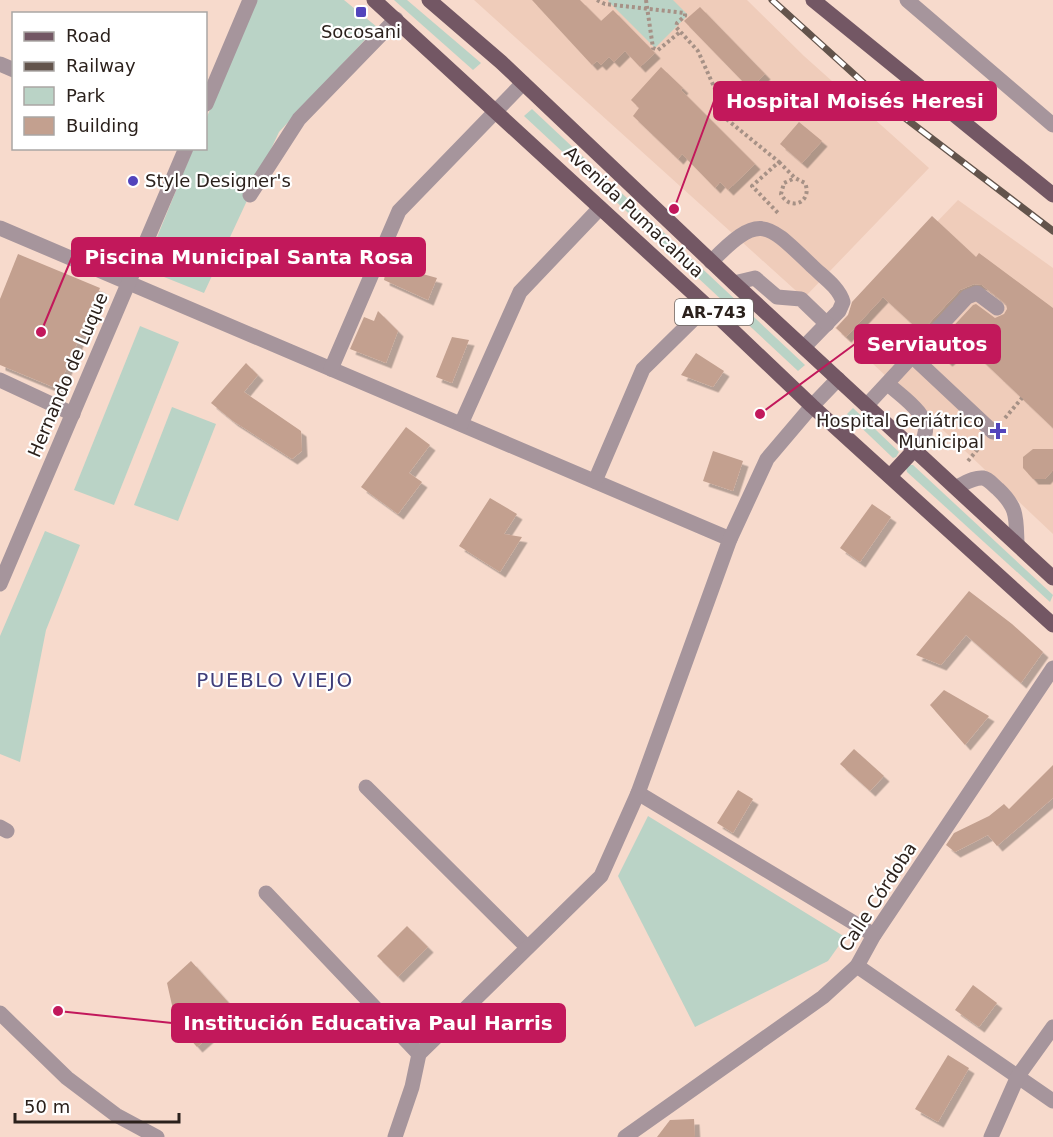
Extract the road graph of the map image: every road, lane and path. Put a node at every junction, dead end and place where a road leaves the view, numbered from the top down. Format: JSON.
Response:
{"nodes":[{"id":1,"x":250,"y":0,"type":"edge"},
{"id":2,"x":374,"y":0,"type":"edge"},
{"id":3,"x":429,"y":0,"type":"edge"},
{"id":4,"x":597,"y":0,"type":"edge"},
{"id":5,"x":646,"y":0,"type":"edge"},
{"id":6,"x":813,"y":0,"type":"edge"},
{"id":7,"x":907,"y":0,"type":"edge"},
{"id":8,"x":647,"y":9,"type":"junction"},
{"id":9,"x":396,"y":19,"type":"junction"},
{"id":10,"x":680,"y":32,"type":"junction"},
{"id":11,"x":523,"y":83,"type":"junction"},
{"id":12,"x":207,"y":102,"type":"edge"},
{"id":13,"x":496,"y":111,"type":"junction"},
{"id":14,"x":1053,"y":125,"type":"edge"},
{"id":15,"x":185,"y":150,"type":"edge"},
{"id":16,"x":779,"y":162,"type":"junction"},
{"id":17,"x":795,"y":178,"type":"junction"},
{"id":18,"x":250,"y":195,"type":"dead end"},
{"id":19,"x":1052,"y":196,"type":"edge"},
{"id":20,"x":600,"y":208,"type":"junction"},
{"id":21,"x":785,"y":221,"type":"dead end"},
{"id":22,"x":0,"y":228,"type":"edge"},
{"id":23,"x":711,"y":262,"type":"junction"},
{"id":24,"x":129,"y":283,"type":"junction"},
{"id":25,"x":734,"y":283,"type":"junction"},
{"id":26,"x":707,"y":306,"type":"junction"},
{"id":27,"x":997,"y":308,"type":"dead end"},
{"id":28,"x":827,"y":324,"type":"junction"},
{"id":29,"x":804,"y":347,"type":"junction"},
{"id":30,"x":913,"y":357,"type":"junction"},
{"id":31,"x":331,"y":369,"type":"junction"},
{"id":32,"x":838,"y":379,"type":"junction"},
{"id":33,"x":0,"y":380,"type":"edge"},
{"id":34,"x":888,"y":384,"type":"junction"},
{"id":35,"x":867,"y":405,"type":"junction"},
{"id":36,"x":812,"y":406,"type":"junction"},
{"id":37,"x":73,"y":414,"type":"junction"},
{"id":38,"x":461,"y":424,"type":"junction"},
{"id":39,"x":993,"y":432,"type":"dead end"},
{"id":40,"x":915,"y":449,"type":"junction"},
{"id":41,"x":890,"y":476,"type":"junction"},
{"id":42,"x":595,"y":481,"type":"junction"},
{"id":43,"x":956,"y":487,"type":"junction"},
{"id":44,"x":730,"y":539,"type":"junction"},
{"id":45,"x":1017,"y":544,"type":"junction"},
{"id":46,"x":1053,"y":578,"type":"edge"},
{"id":47,"x":0,"y":584,"type":"edge"},
{"id":48,"x":1053,"y":625,"type":"edge"},
{"id":49,"x":1053,"y":669,"type":"edge"},
{"id":50,"x":366,"y":788,"type":"dead end"},
{"id":51,"x":638,"y":793,"type":"junction"},
{"id":52,"x":266,"y":893,"type":"dead end"},
{"id":53,"x":874,"y":934,"type":"junction"},
{"id":54,"x":527,"y":947,"type":"junction"},
{"id":55,"x":857,"y":966,"type":"junction"},
{"id":56,"x":0,"y":1013,"type":"edge"},
{"id":57,"x":1053,"y":1027,"type":"edge"},
{"id":58,"x":419,"y":1054,"type":"junction"},
{"id":59,"x":1018,"y":1076,"type":"junction"},
{"id":60,"x":1053,"y":1101,"type":"edge"},
{"id":61,"x":157,"y":1137,"type":"edge"},
{"id":62,"x":395,"y":1137,"type":"edge"},
{"id":63,"x":625,"y":1137,"type":"edge"},
{"id":64,"x":991,"y":1137,"type":"edge"}],
"edges":[{"from":1,"to":12,"type":"street"},
{"from":2,"to":9,"type":"main road","name":"Avenida Pumacahua","number":"AR-743"},
{"from":3,"to":11,"type":"main road","name":"Avenida Pumacahua","number":"AR-743"},
{"from":4,"to":8,"type":"path"},
{"from":5,"to":8,"type":"path"},
{"from":6,"to":19,"type":"main road"},
{"from":7,"to":14,"type":"street"},
{"from":8,"to":10,"type":"path"},
{"from":8,"to":10,"type":"path"},
{"from":9,"to":13,"type":"main road","name":"Avenida Pumacahua","number":"AR-743"},
{"from":9,"to":18,"type":"street"},
{"from":10,"to":16,"type":"path"},
{"from":11,"to":13,"type":"street"},
{"from":11,"to":23,"type":"main road","name":"Avenida Pumacahua","number":"AR-743"},
{"from":13,"to":20,"type":"main road","name":"Avenida Pumacahua","number":"AR-743"},
{"from":13,"to":31,"type":"street"},
{"from":15,"to":24,"type":"street","name":"Hernando de Luque"},
{"from":16,"to":17,"type":"path"},
{"from":16,"to":21,"type":"path"},
{"from":17,"to":17,"type":"path"},
{"from":20,"to":26,"type":"main road","name":"Avenida Pumacahua","number":"AR-743"},
{"from":20,"to":38,"type":"street"},
{"from":22,"to":24,"type":"street"},
{"from":23,"to":25,"type":"main road","name":"Avenida Pumacahua","number":"AR-743"},
{"from":23,"to":28,"type":"street"},
{"from":24,"to":31,"type":"street"},
{"from":24,"to":37,"type":"street","name":"Hernando de Luque"},
{"from":25,"to":28,"type":"street"},
{"from":25,"to":29,"type":"main road","name":"Avenida Pumacahua","number":"AR-743"},
{"from":26,"to":36,"type":"main road","name":"Avenida Pumacahua","number":"AR-743"},
{"from":26,"to":42,"type":"street"},
{"from":27,"to":30,"type":"street"},
{"from":28,"to":29,"type":"street"},
{"from":29,"to":32,"type":"main road","name":"Avenida Pumacahua","number":"AR-743"},
{"from":30,"to":34,"type":"street"},
{"from":30,"to":39,"type":"street"},
{"from":31,"to":38,"type":"street"},
{"from":32,"to":35,"type":"main road","name":"Avenida Pumacahua","number":"AR-743"},
{"from":32,"to":36,"type":"street"},
{"from":33,"to":37,"type":"street"},
{"from":34,"to":35,"type":"street"},
{"from":34,"to":40,"type":"street"},
{"from":35,"to":40,"type":"main road","name":"Avenida Pumacahua","number":"AR-743"},
{"from":36,"to":41,"type":"main road","name":"Avenida Pumacahua","number":"AR-743"},
{"from":36,"to":44,"type":"street"},
{"from":37,"to":47,"type":"street","name":"Hernando de Luque"},
{"from":38,"to":42,"type":"street"},
{"from":40,"to":41,"type":"main road"},
{"from":40,"to":43,"type":"main road","name":"Avenida Pumacahua","number":"AR-743"},
{"from":41,"to":48,"type":"main road","name":"Avenida Pumacahua","number":"AR-743"},
{"from":42,"to":44,"type":"street"},
{"from":43,"to":45,"type":"main road","name":"Avenida Pumacahua","number":"AR-743"},
{"from":43,"to":45,"type":"street"},
{"from":44,"to":51,"type":"street"},
{"from":45,"to":46,"type":"main road","name":"Avenida Pumacahua","number":"AR-743"},
{"from":49,"to":53,"type":"street","name":"Calle Córdoba"},
{"from":50,"to":54,"type":"street"},
{"from":51,"to":53,"type":"street"},
{"from":51,"to":54,"type":"street"},
{"from":52,"to":58,"type":"street"},
{"from":53,"to":55,"type":"street","name":"Calle Córdoba"},
{"from":54,"to":58,"type":"street"},
{"from":55,"to":59,"type":"street"},
{"from":55,"to":63,"type":"street","name":"Calle Córdoba"},
{"from":56,"to":61,"type":"street"},
{"from":57,"to":59,"type":"street"},
{"from":58,"to":62,"type":"street"},
{"from":59,"to":60,"type":"street"},
{"from":59,"to":64,"type":"street"}]}
